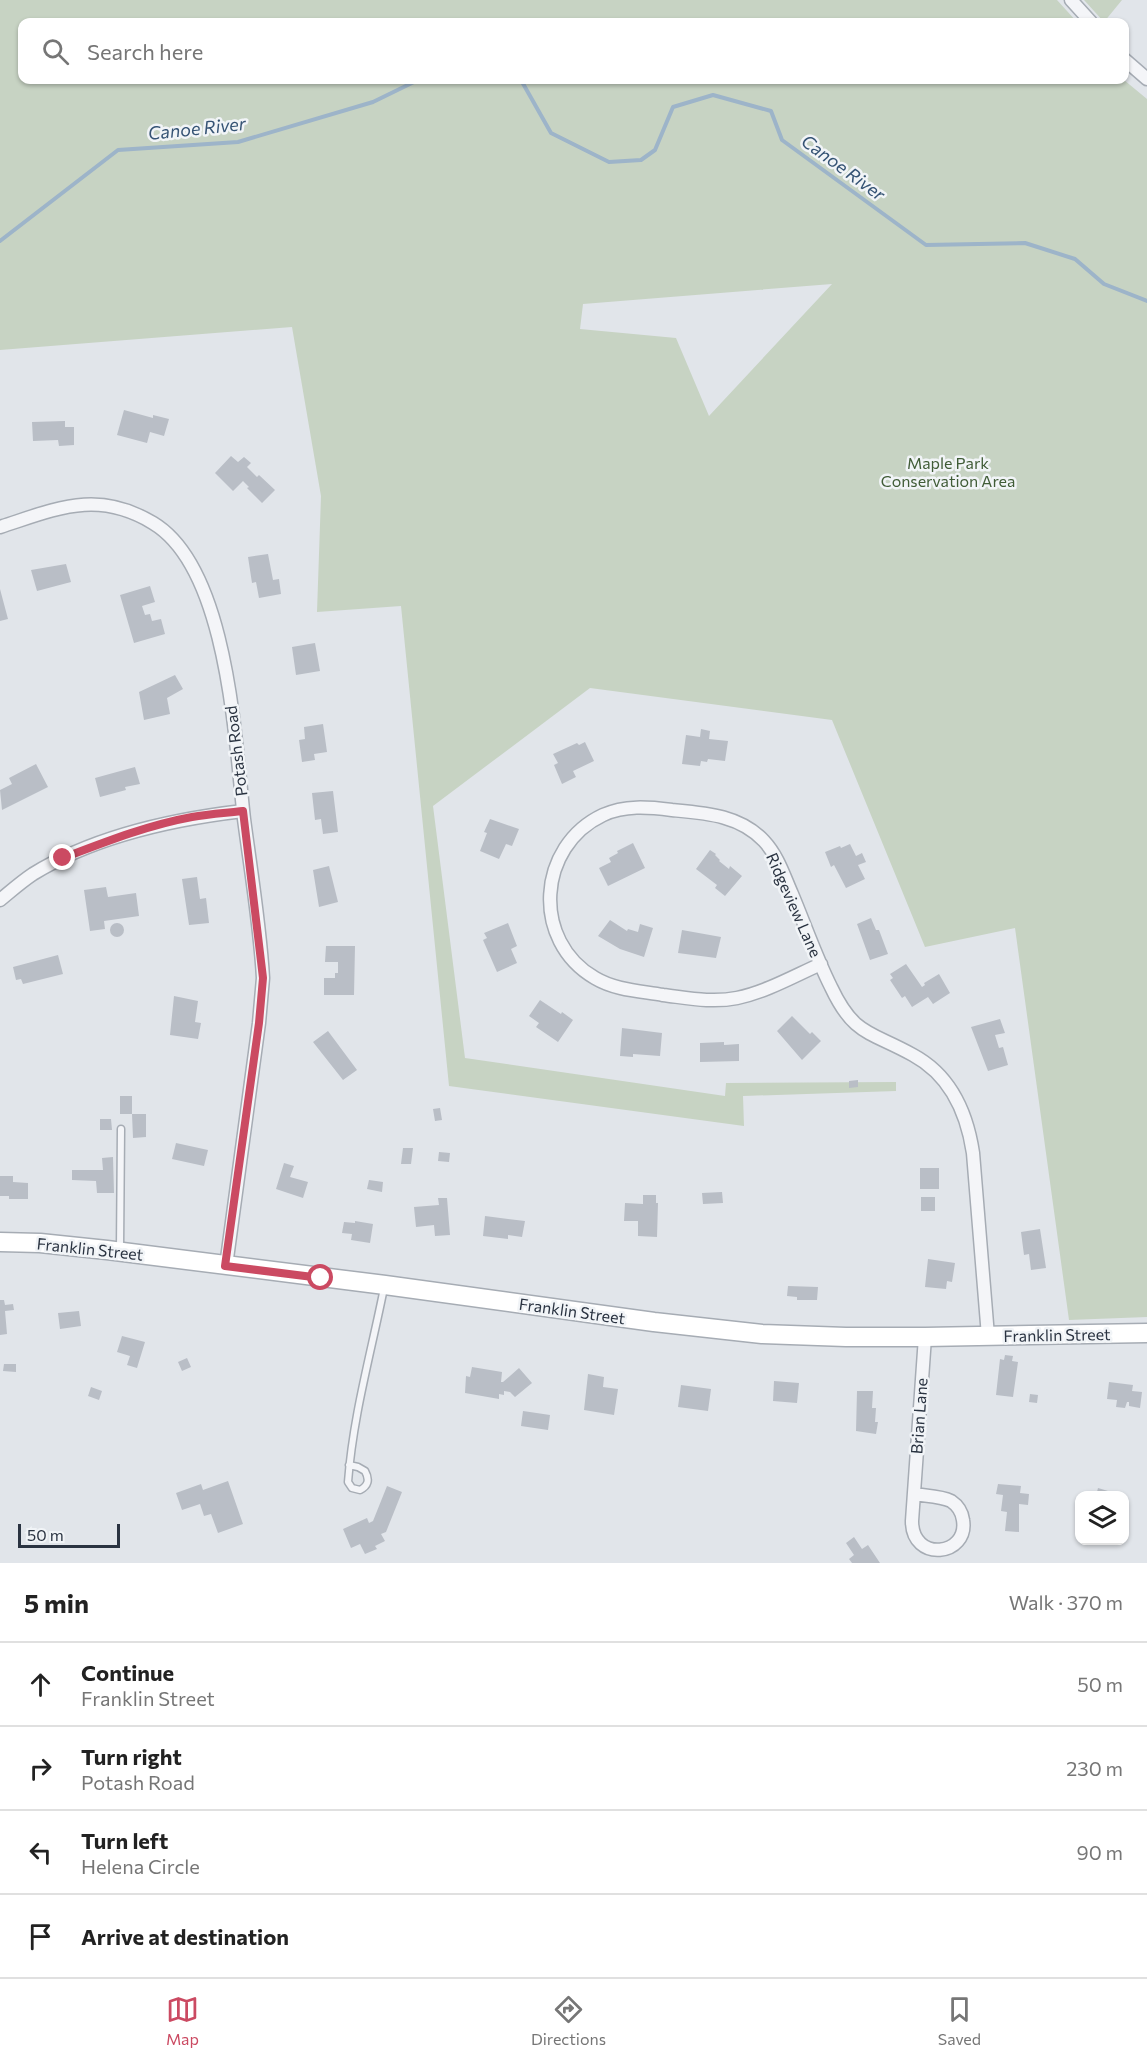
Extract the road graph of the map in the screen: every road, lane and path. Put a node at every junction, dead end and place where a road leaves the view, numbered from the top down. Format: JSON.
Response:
{"nodes":[{"id":1,"x":1071,"y":0,"type":"edge"},
{"id":2,"x":1087,"y":18,"type":"edge"},
{"id":3,"x":1129,"y":63,"type":"edge"},
{"id":4,"x":1147,"y":79,"type":"edge"},
{"id":5,"x":0,"y":527,"type":"edge"},
{"id":6,"x":243,"y":811,"type":"junction"},
{"id":7,"x":0,"y":900,"type":"edge"},
{"id":8,"x":821,"y":964,"type":"junction"},
{"id":9,"x":121,"y":1129,"type":"dead end"},
{"id":10,"x":0,"y":1242,"type":"edge"},
{"id":11,"x":120,"y":1252,"type":"junction"},
{"id":12,"x":225,"y":1266,"type":"junction"},
{"id":13,"x":385,"y":1285,"type":"junction"},
{"id":14,"x":1147,"y":1333,"type":"edge"},
{"id":15,"x":988,"y":1336,"type":"junction"},
{"id":16,"x":925,"y":1337,"type":"junction"},
{"id":17,"x":349,"y":1465,"type":"dead end"},
{"id":18,"x":914,"y":1494,"type":"junction"}],
"edges":[{"from":1,"to":2,"type":"street"},
{"from":3,"to":4,"type":"street"},
{"from":5,"to":6,"type":"street","name":"Potash Road"},
{"from":6,"to":7,"type":"street"},
{"from":6,"to":12,"type":"street","name":"Potash Road"},
{"from":8,"to":8,"type":"street","name":"Ridgeview Lane"},
{"from":8,"to":15,"type":"street","name":"Ridgeview Lane"},
{"from":9,"to":11,"type":"lane"},
{"from":10,"to":11,"type":"street","name":"Franklin Street"},
{"from":11,"to":12,"type":"street","name":"Franklin Street"},
{"from":12,"to":13,"type":"street","name":"Franklin Street"},
{"from":13,"to":16,"type":"street","name":"Franklin Street"},
{"from":13,"to":17,"type":"lane"},
{"from":14,"to":15,"type":"street","name":"Franklin Street"},
{"from":15,"to":16,"type":"street","name":"Franklin Street"},
{"from":16,"to":18,"type":"street","name":"Brian Lane"},
{"from":18,"to":18,"type":"street","name":"Brian Lane"}]}
